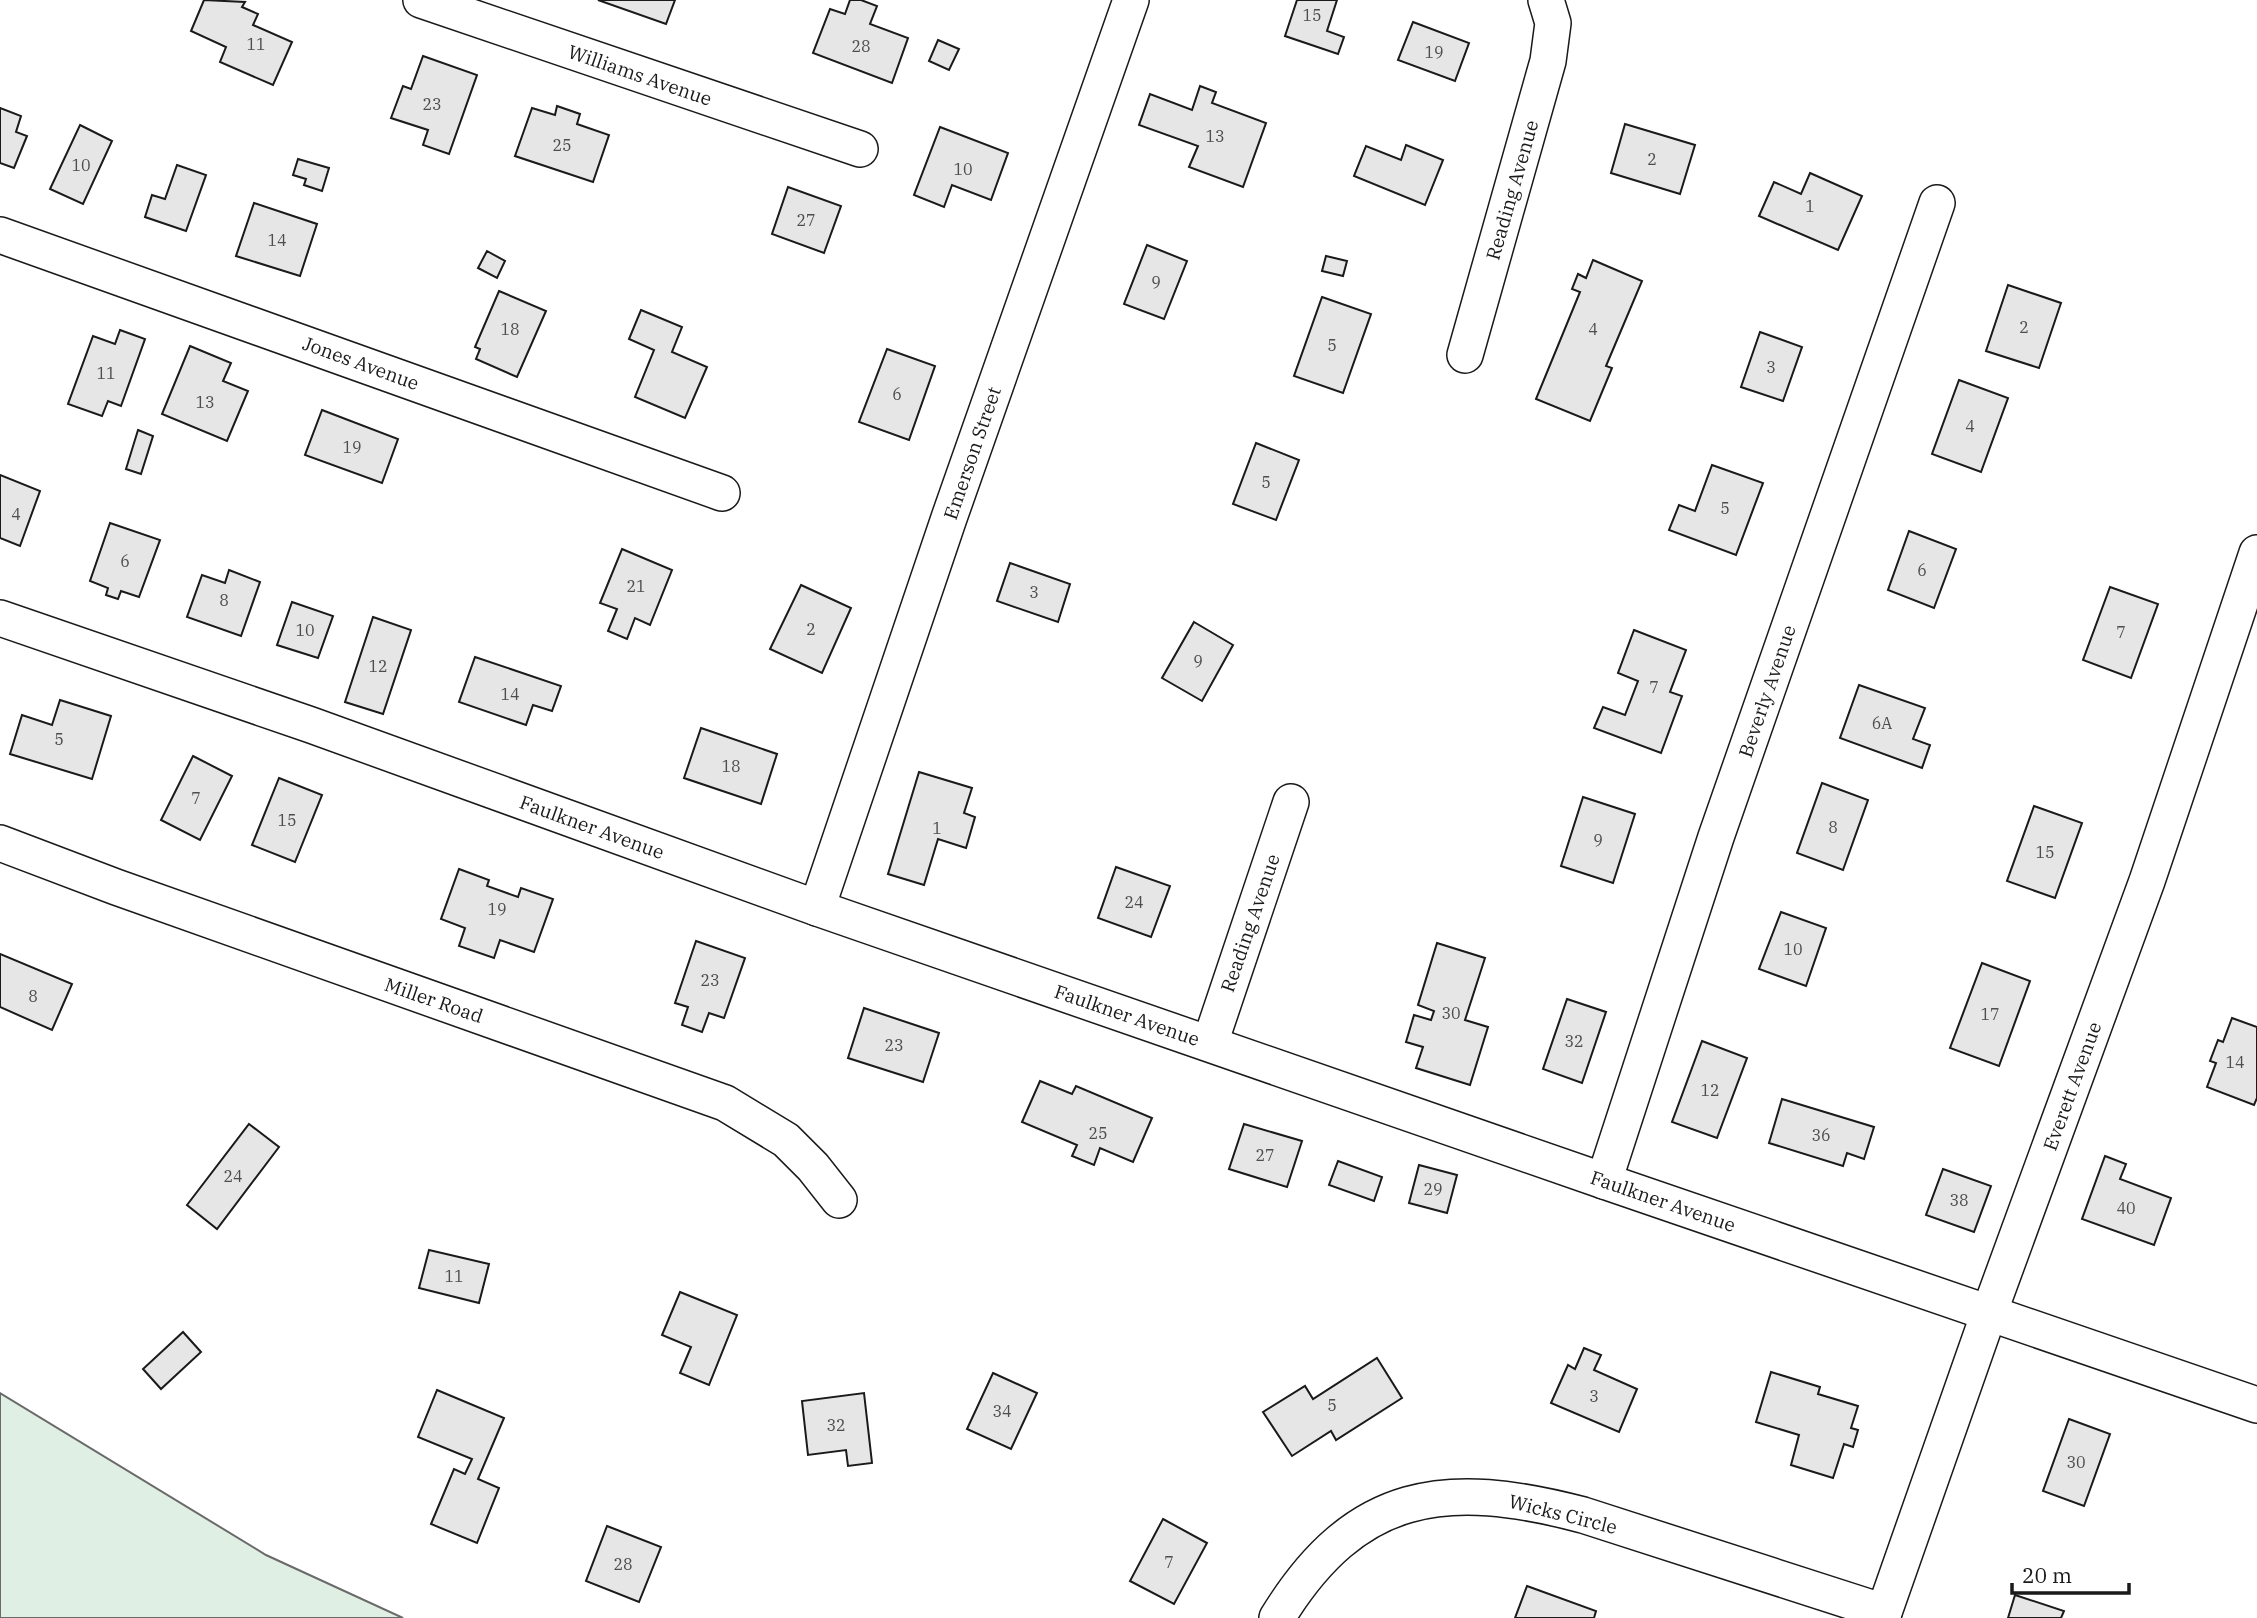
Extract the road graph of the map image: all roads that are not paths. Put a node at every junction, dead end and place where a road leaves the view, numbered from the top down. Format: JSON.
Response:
{"nodes":[{"id":1,"x":421,"y":0,"type":"edge"},
{"id":2,"x":1131,"y":0,"type":"edge"},
{"id":3,"x":1550,"y":12,"type":"edge"},
{"id":4,"x":860,"y":149,"type":"dead end"},
{"id":5,"x":1937,"y":203,"type":"dead end"},
{"id":6,"x":0,"y":235,"type":"edge"},
{"id":7,"x":1465,"y":355,"type":"dead end"},
{"id":8,"x":722,"y":493,"type":"dead end"},
{"id":9,"x":2257,"y":553,"type":"edge"},
{"id":10,"x":0,"y":618,"type":"edge"},
{"id":11,"x":1291,"y":802,"type":"dead end"},
{"id":12,"x":0,"y":843,"type":"edge"},
{"id":13,"x":817,"y":908,"type":"junction"},
{"id":14,"x":1210,"y":1043,"type":"junction"},
{"id":15,"x":1604,"y":1181,"type":"junction"},
{"id":16,"x":839,"y":1200,"type":"dead end"},
{"id":17,"x":1990,"y":1313,"type":"junction"},
{"id":18,"x":2257,"y":1405,"type":"edge"},
{"id":19,"x":1883,"y":1615,"type":"edge"},
{"id":20,"x":1277,"y":1618,"type":"edge"}],
"edges":[{"from":1,"to":4,"type":"street","name":"Williams Avenue"},
{"from":2,"to":13,"type":"street","name":"Emerson Street"},
{"from":3,"to":7,"type":"street","name":"Reading Avenue"},
{"from":5,"to":15,"type":"street","name":"Beverly Avenue"},
{"from":6,"to":8,"type":"street","name":"Jones Avenue"},
{"from":9,"to":17,"type":"street","name":"Everett Avenue"},
{"from":10,"to":13,"type":"street","name":"Faulkner Avenue"},
{"from":11,"to":14,"type":"street","name":"Reading Avenue"},
{"from":12,"to":16,"type":"street","name":"Miller Road"},
{"from":13,"to":14,"type":"street","name":"Faulkner Avenue"},
{"from":14,"to":15,"type":"street","name":"Faulkner Avenue"},
{"from":15,"to":17,"type":"street","name":"Faulkner Avenue"},
{"from":17,"to":18,"type":"street","name":"Faulkner Avenue"},
{"from":17,"to":19,"type":"street","name":"Everett Avenue"},
{"from":19,"to":20,"type":"street","name":"Wicks Circle"}]}
